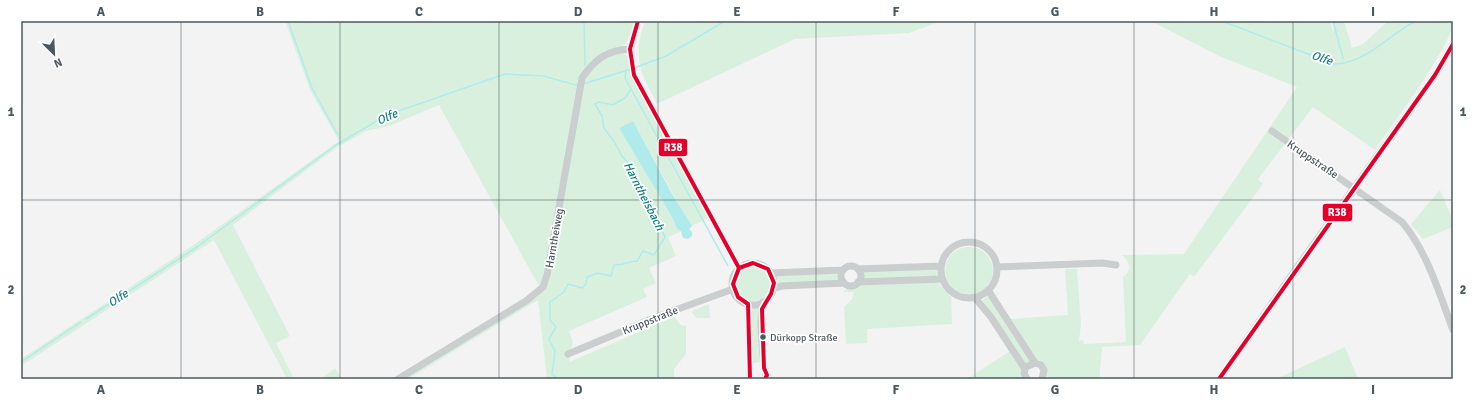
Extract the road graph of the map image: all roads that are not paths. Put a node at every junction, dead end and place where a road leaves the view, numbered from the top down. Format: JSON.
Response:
{"nodes":[{"id":1,"x":638,"y":21,"type":"edge"},
{"id":2,"x":1453,"y":44,"type":"edge"},
{"id":3,"x":630,"y":49,"type":"junction"},
{"id":4,"x":1272,"y":131,"type":"dead end"},
{"id":5,"x":1355,"y":188,"type":"junction"},
{"id":6,"x":1116,"y":265,"type":"dead end"},
{"id":7,"x":941,"y":266,"type":"junction"},
{"id":8,"x":741,"y":267,"type":"junction"},
{"id":9,"x":997,"y":267,"type":"junction"},
{"id":10,"x":858,"y":269,"type":"junction"},
{"id":11,"x":843,"y":270,"type":"junction"},
{"id":12,"x":771,"y":273,"type":"junction"},
{"id":13,"x":942,"y":279,"type":"junction"},
{"id":14,"x":858,"y":282,"type":"junction"},
{"id":15,"x":844,"y":283,"type":"junction"},
{"id":16,"x":774,"y":288,"type":"junction"},
{"id":17,"x":733,"y":289,"type":"junction"},
{"id":18,"x":988,"y":290,"type":"junction"},
{"id":19,"x":975,"y":298,"type":"junction"},
{"id":20,"x":763,"y":302,"type":"junction"},
{"id":21,"x":748,"y":304,"type":"junction"},
{"id":22,"x":1453,"y":330,"type":"edge"},
{"id":23,"x":568,"y":354,"type":"dead end"},
{"id":24,"x":1035,"y":363,"type":"junction"},
{"id":25,"x":751,"y":368,"type":"junction"},
{"id":26,"x":764,"y":368,"type":"junction"},
{"id":27,"x":1025,"y":370,"type":"junction"},
{"id":28,"x":1044,"y":378,"type":"edge"},
{"id":29,"x":398,"y":379,"type":"edge"},
{"id":30,"x":750,"y":379,"type":"edge"},
{"id":31,"x":765,"y":379,"type":"edge"},
{"id":32,"x":1026,"y":379,"type":"edge"},
{"id":33,"x":1219,"y":379,"type":"edge"}],
"edges":[{"from":1,"to":3,"type":"street"},
{"from":2,"to":5,"type":"street"},
{"from":3,"to":8,"type":"street"},
{"from":3,"to":29,"type":"street","name":"Harntheiweg"},
{"from":4,"to":5,"type":"street","name":"Kruppstraße"},
{"from":5,"to":22,"type":"street","name":"Kruppstraße"},
{"from":5,"to":33,"type":"street"},
{"from":6,"to":9,"type":"street"},
{"from":7,"to":9,"type":"street"},
{"from":7,"to":10,"type":"street"},
{"from":7,"to":13,"type":"street"},
{"from":8,"to":12,"type":"street"},
{"from":8,"to":17,"type":"street"},
{"from":9,"to":18,"type":"street"},
{"from":10,"to":11,"type":"street"},
{"from":10,"to":14,"type":"street"},
{"from":11,"to":12,"type":"street"},
{"from":11,"to":15,"type":"street"},
{"from":12,"to":16,"type":"street"},
{"from":13,"to":14,"type":"street"},
{"from":13,"to":19,"type":"street"},
{"from":14,"to":15,"type":"street"},
{"from":15,"to":16,"type":"street"},
{"from":16,"to":20,"type":"street"},
{"from":17,"to":21,"type":"street"},
{"from":17,"to":23,"type":"street","name":"Kruppstraße"},
{"from":18,"to":19,"type":"street"},
{"from":18,"to":24,"type":"street"},
{"from":19,"to":27,"type":"street"},
{"from":20,"to":21,"type":"street"},
{"from":20,"to":26,"type":"street"},
{"from":21,"to":25,"type":"street"},
{"from":24,"to":27,"type":"street"},
{"from":24,"to":28,"type":"street"},
{"from":25,"to":26,"type":"street"},
{"from":25,"to":30,"type":"street"},
{"from":26,"to":31,"type":"street"},
{"from":27,"to":32,"type":"street"}]}
